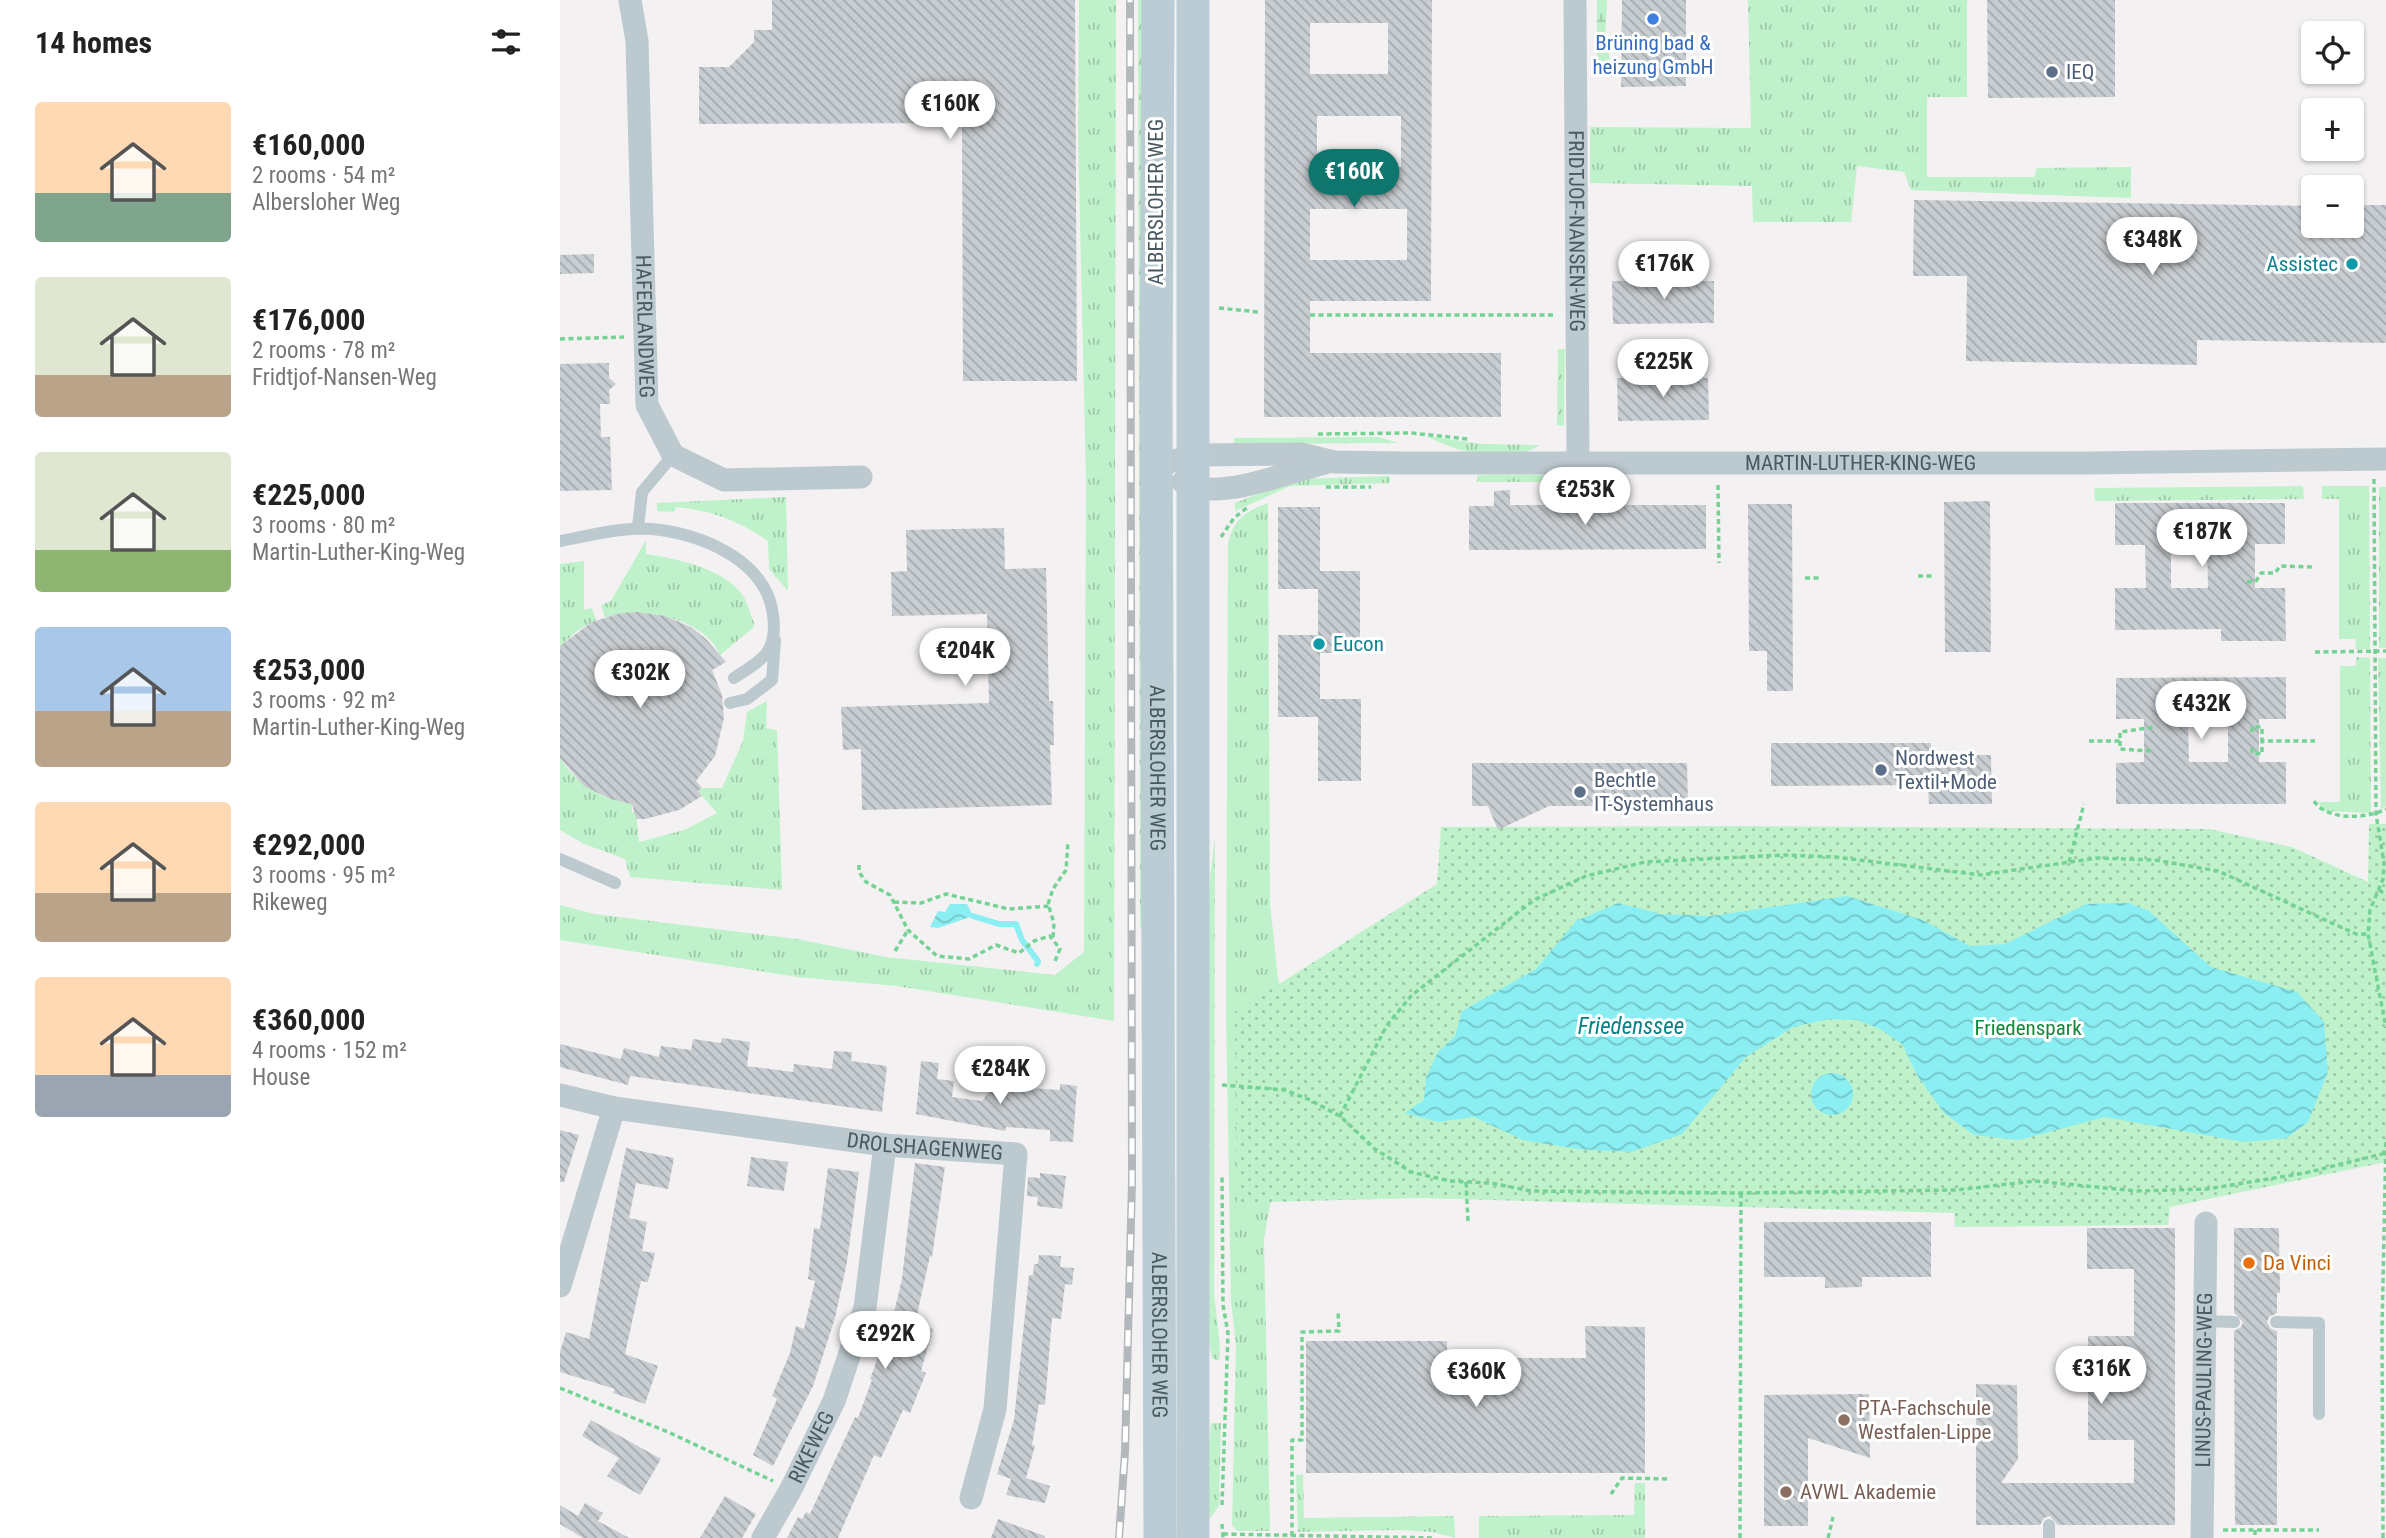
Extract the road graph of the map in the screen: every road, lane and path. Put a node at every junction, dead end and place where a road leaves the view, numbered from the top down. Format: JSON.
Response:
{"nodes":[{"id":1,"x":630,"y":0,"type":"edge"},
{"id":2,"x":1158,"y":0,"type":"edge"},
{"id":3,"x":1193,"y":0,"type":"edge"},
{"id":4,"x":1575,"y":0,"type":"edge"},
{"id":5,"x":1555,"y":302,"type":"dead end"},
{"id":6,"x":1214,"y":307,"type":"dead end"},
{"id":7,"x":1258,"y":312,"type":"dead end"},
{"id":8,"x":1310,"y":315,"type":"dead end"},
{"id":9,"x":1554,"y":315,"type":"junction"},
{"id":10,"x":1555,"y":328,"type":"dead end"},
{"id":11,"x":645,"y":337,"type":"junction"},
{"id":12,"x":560,"y":339,"type":"edge"},
{"id":13,"x":1411,"y":433,"type":"dead end"},
{"id":14,"x":1475,"y":440,"type":"dead end"},
{"id":15,"x":673,"y":455,"type":"junction"},
{"id":16,"x":1195,"y":455,"type":"junction"},
{"id":17,"x":2380,"y":459,"type":"edge"},
{"id":18,"x":1334,"y":461,"type":"junction"},
{"id":19,"x":1578,"y":462,"type":"junction"},
{"id":20,"x":1156,"y":466,"type":"junction"},
{"id":21,"x":861,"y":477,"type":"dead end"},
{"id":22,"x":1718,"y":485,"type":"dead end"},
{"id":23,"x":1320,"y":487,"type":"dead end"},
{"id":24,"x":1373,"y":487,"type":"dead end"},
{"id":25,"x":1195,"y":489,"type":"junction"},
{"id":26,"x":1252,"y":504,"type":"dead end"},
{"id":27,"x":638,"y":527,"type":"junction"},
{"id":28,"x":560,"y":541,"type":"edge"},
{"id":29,"x":1218,"y":545,"type":"dead end"},
{"id":30,"x":1719,"y":562,"type":"dead end"},
{"id":31,"x":2315,"y":567,"type":"dead end"},
{"id":32,"x":1918,"y":576,"type":"dead end"},
{"id":33,"x":1933,"y":576,"type":"dead end"},
{"id":34,"x":1805,"y":578,"type":"dead end"},
{"id":35,"x":1819,"y":578,"type":"dead end"},
{"id":36,"x":2247,"y":582,"type":"dead end"},
{"id":37,"x":775,"y":624,"type":"junction"},
{"id":38,"x":2376,"y":651,"type":"junction"},
{"id":39,"x":2386,"y":651,"type":"edge"},
{"id":40,"x":2315,"y":652,"type":"dead end"},
{"id":41,"x":734,"y":678,"type":"dead end"},
{"id":42,"x":730,"y":703,"type":"dead end"},
{"id":43,"x":2151,"y":729,"type":"dead end"},
{"id":44,"x":2252,"y":732,"type":"dead end"},
{"id":45,"x":2089,"y":741,"type":"dead end"},
{"id":46,"x":2120,"y":741,"type":"junction"},
{"id":47,"x":2262,"y":741,"type":"junction"},
{"id":48,"x":2315,"y":741,"type":"dead end"},
{"id":49,"x":2150,"y":748,"type":"dead end"},
{"id":50,"x":2252,"y":748,"type":"dead end"},
{"id":51,"x":2314,"y":802,"type":"dead end"},
{"id":52,"x":2084,"y":804,"type":"dead end"},
{"id":53,"x":2386,"y":809,"type":"edge"},
{"id":54,"x":2376,"y":814,"type":"junction"},
{"id":55,"x":1068,"y":842,"type":"dead end"},
{"id":56,"x":560,"y":859,"type":"edge"},
{"id":57,"x":2069,"y":862,"type":"junction"},
{"id":58,"x":2385,"y":864,"type":"edge"},
{"id":59,"x":859,"y":865,"type":"dead end"},
{"id":60,"x":615,"y":883,"type":"dead end"},
{"id":61,"x":2379,"y":890,"type":"junction"},
{"id":62,"x":2386,"y":895,"type":"edge"},
{"id":63,"x":894,"y":902,"type":"junction"},
{"id":64,"x":1049,"y":906,"type":"junction"},
{"id":65,"x":908,"y":930,"type":"junction"},
{"id":66,"x":2368,"y":934,"type":"junction"},
{"id":67,"x":1053,"y":937,"type":"junction"},
{"id":68,"x":895,"y":951,"type":"dead end"},
{"id":69,"x":1055,"y":961,"type":"dead end"},
{"id":70,"x":2386,"y":1028,"type":"edge"},
{"id":71,"x":1222,"y":1086,"type":"dead end"},
{"id":72,"x":560,"y":1096,"type":"edge"},
{"id":73,"x":614,"y":1108,"type":"junction"},
{"id":74,"x":1340,"y":1116,"type":"junction"},
{"id":75,"x":2386,"y":1138,"type":"edge"},
{"id":76,"x":885,"y":1145,"type":"junction"},
{"id":77,"x":2386,"y":1153,"type":"edge"},
{"id":78,"x":1222,"y":1168,"type":"dead end"},
{"id":79,"x":1466,"y":1182,"type":"junction"},
{"id":80,"x":1741,"y":1193,"type":"junction"},
{"id":81,"x":1468,"y":1222,"type":"dead end"},
{"id":82,"x":2206,"y":1223,"type":"dead end"},
{"id":83,"x":560,"y":1286,"type":"edge"},
{"id":84,"x":1339,"y":1311,"type":"dead end"},
{"id":85,"x":2203,"y":1321,"type":"junction"},
{"id":86,"x":2234,"y":1322,"type":"dead end"},
{"id":87,"x":2276,"y":1322,"type":"dead end"},
{"id":88,"x":560,"y":1388,"type":"edge"},
{"id":89,"x":2319,"y":1414,"type":"dead end"},
{"id":90,"x":1668,"y":1479,"type":"dead end"},
{"id":91,"x":791,"y":1489,"type":"junction"},
{"id":92,"x":1611,"y":1494,"type":"dead end"},
{"id":93,"x":971,"y":1497,"type":"dead end"},
{"id":94,"x":1222,"y":1515,"type":"dead end"},
{"id":95,"x":1833,"y":1517,"type":"dead end"},
{"id":96,"x":2255,"y":1530,"type":"junction"},
{"id":97,"x":2319,"y":1530,"type":"dead end"},
{"id":98,"x":1208,"y":1536,"type":"edge"},
{"id":99,"x":1292,"y":1536,"type":"edge"},
{"id":100,"x":763,"y":1538,"type":"edge"},
{"id":101,"x":1160,"y":1538,"type":"edge"},
{"id":102,"x":1435,"y":1538,"type":"edge"},
{"id":103,"x":1740,"y":1538,"type":"edge"},
{"id":104,"x":1828,"y":1538,"type":"edge"},
{"id":105,"x":2202,"y":1538,"type":"edge"},
{"id":106,"x":2222,"y":1538,"type":"edge"},
{"id":107,"x":2255,"y":1538,"type":"edge"},
{"id":108,"x":2383,"y":1538,"type":"edge"}],
"edges":[{"from":1,"to":11,"type":"street","name":"HAFERLANDWEG"},
{"from":2,"to":20,"type":"main road","name":"ALBERSLOHER WEG"},
{"from":3,"to":16,"type":"main road","name":"ALBERSLOHER WEG"},
{"from":4,"to":19,"type":"street","name":"FRIDTJOF-NANSEN-WEG"},
{"from":5,"to":9,"type":"path"},
{"from":6,"to":7,"type":"path"},
{"from":8,"to":9,"type":"path"},
{"from":9,"to":10,"type":"path"},
{"from":11,"to":12,"type":"path"},
{"from":11,"to":15,"type":"street","name":"HAFERLANDWEG"},
{"from":13,"to":14,"type":"path"},
{"from":15,"to":21,"type":"street"},
{"from":15,"to":27,"type":"lane"},
{"from":16,"to":18,"type":"street","name":"MARTIN-LUTHER-KING-WEG"},
{"from":16,"to":20,"type":"street","name":"MARTIN-LUTHER-KING-WEG"},
{"from":16,"to":25,"type":"main road","name":"ALBERSLOHER WEG"},
{"from":17,"to":19,"type":"street","name":"MARTIN-LUTHER-KING-WEG"},
{"from":17,"to":38,"type":"path"},
{"from":18,"to":19,"type":"street","name":"MARTIN-LUTHER-KING-WEG"},
{"from":18,"to":25,"type":"street","name":"MARTIN-LUTHER-KING-WEG"},
{"from":20,"to":25,"type":"street","name":"MARTIN-LUTHER-KING-WEG"},
{"from":20,"to":101,"type":"main road","name":"ALBERSLOHER WEG"},
{"from":22,"to":30,"type":"path"},
{"from":23,"to":24,"type":"path"},
{"from":25,"to":98,"type":"main road","name":"ALBERSLOHER WEG"},
{"from":26,"to":29,"type":"path"},
{"from":27,"to":28,"type":"lane"},
{"from":27,"to":37,"type":"lane"},
{"from":31,"to":36,"type":"path"},
{"from":32,"to":33,"type":"path"},
{"from":34,"to":35,"type":"path"},
{"from":37,"to":41,"type":"lane"},
{"from":37,"to":42,"type":"lane"},
{"from":38,"to":39,"type":"path"},
{"from":38,"to":40,"type":"path"},
{"from":38,"to":54,"type":"path"},
{"from":43,"to":46,"type":"path"},
{"from":44,"to":47,"type":"path"},
{"from":45,"to":46,"type":"path"},
{"from":46,"to":49,"type":"path"},
{"from":47,"to":48,"type":"path"},
{"from":47,"to":50,"type":"path"},
{"from":51,"to":54,"type":"path"},
{"from":52,"to":57,"type":"path"},
{"from":53,"to":54,"type":"path"},
{"from":54,"to":58,"type":"path"},
{"from":55,"to":64,"type":"path"},
{"from":56,"to":60,"type":"lane"},
{"from":57,"to":66,"type":"path"},
{"from":57,"to":74,"type":"path"},
{"from":58,"to":61,"type":"path"},
{"from":59,"to":63,"type":"path"},
{"from":61,"to":62,"type":"path"},
{"from":61,"to":66,"type":"path"},
{"from":63,"to":64,"type":"path"},
{"from":63,"to":65,"type":"path"},
{"from":64,"to":67,"type":"path"},
{"from":65,"to":67,"type":"path"},
{"from":65,"to":68,"type":"path"},
{"from":66,"to":70,"type":"path"},
{"from":67,"to":69,"type":"path"},
{"from":71,"to":74,"type":"path"},
{"from":72,"to":73,"type":"street","name":"DROLSHAGENWEG"},
{"from":73,"to":76,"type":"street","name":"DROLSHAGENWEG"},
{"from":73,"to":83,"type":"street"},
{"from":74,"to":79,"type":"path"},
{"from":75,"to":77,"type":"path"},
{"from":76,"to":91,"type":"street","name":"RIKEWEG"},
{"from":76,"to":93,"type":"street","name":"DROLSHAGENWEG"},
{"from":77,"to":80,"type":"path"},
{"from":77,"to":108,"type":"path"},
{"from":78,"to":94,"type":"path"},
{"from":79,"to":80,"type":"path"},
{"from":79,"to":81,"type":"path"},
{"from":80,"to":103,"type":"path"},
{"from":82,"to":85,"type":"street","name":"LINUS-PAULING-WEG"},
{"from":84,"to":99,"type":"path"},
{"from":85,"to":86,"type":"lane"},
{"from":85,"to":105,"type":"street","name":"LINUS-PAULING-WEG"},
{"from":87,"to":89,"type":"lane"},
{"from":88,"to":91,"type":"path"},
{"from":90,"to":92,"type":"path"},
{"from":91,"to":100,"type":"street","name":"RIKEWEG"},
{"from":95,"to":104,"type":"path"},
{"from":96,"to":97,"type":"path"},
{"from":96,"to":106,"type":"path"},
{"from":96,"to":107,"type":"path"},
{"from":98,"to":99,"type":"path"},
{"from":99,"to":102,"type":"path"}]}
